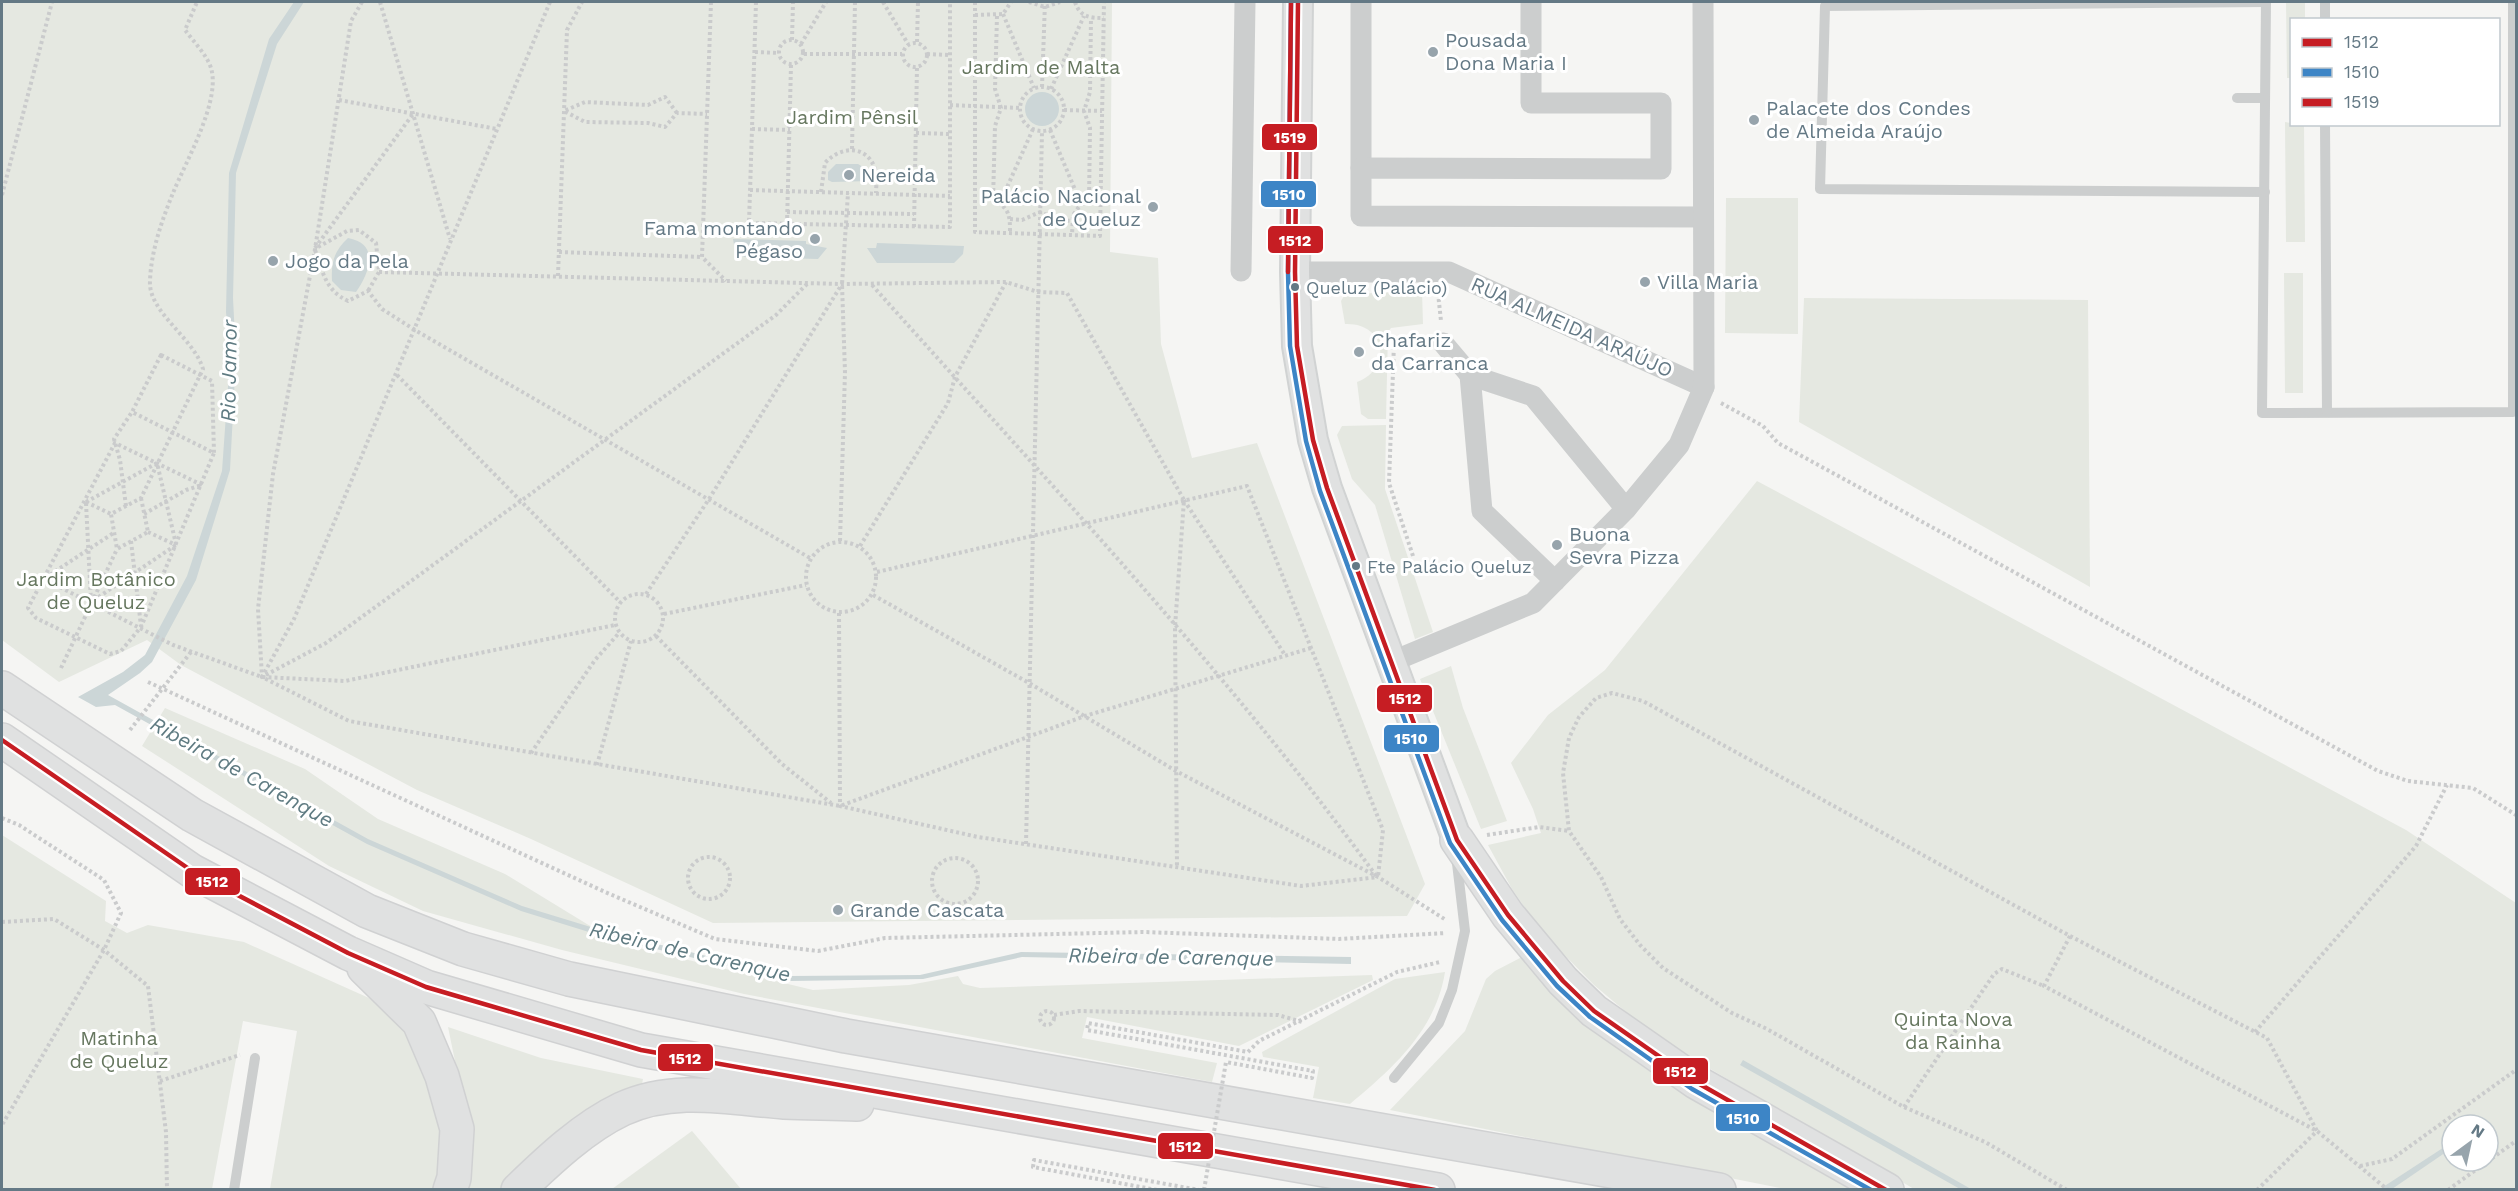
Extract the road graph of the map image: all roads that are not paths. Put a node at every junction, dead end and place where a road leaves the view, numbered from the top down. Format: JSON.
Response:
{"nodes":[{"id":1,"x":1245,"y":2,"type":"edge"},
{"id":2,"x":1298,"y":2,"type":"edge"},
{"id":3,"x":1361,"y":2,"type":"edge"},
{"id":4,"x":1531,"y":2,"type":"edge"},
{"id":5,"x":1703,"y":2,"type":"edge"},
{"id":6,"x":2266,"y":2,"type":"edge"},
{"id":7,"x":2325,"y":2,"type":"edge"},
{"id":8,"x":2514,"y":2,"type":"edge"},
{"id":9,"x":2325,"y":18,"type":"edge"},
{"id":10,"x":2237,"y":98,"type":"dead end"},
{"id":11,"x":2265,"y":98,"type":"junction"},
{"id":12,"x":2325,"y":126,"type":"edge"},
{"id":13,"x":1361,"y":168,"type":"junction"},
{"id":14,"x":2265,"y":192,"type":"junction"},
{"id":15,"x":1703,"y":217,"type":"junction"},
{"id":16,"x":1241,"y":272,"type":"dead end"},
{"id":17,"x":1295,"y":272,"type":"junction"},
{"id":18,"x":1443,"y":343,"type":"road end"},
{"id":19,"x":1470,"y":375,"type":"junction"},
{"id":20,"x":1710,"y":394,"type":"junction"},
{"id":21,"x":2327,"y":412,"type":"junction"},
{"id":22,"x":1626,"y":509,"type":"junction"},
{"id":23,"x":1555,"y":581,"type":"junction"},
{"id":24,"x":1391,"y":662,"type":"junction"},
{"id":25,"x":2,"y":688,"type":"edge"},
{"id":26,"x":2,"y":740,"type":"edge"},
{"id":27,"x":1456,"y":840,"type":"junction"},
{"id":28,"x":348,"y":953,"type":"junction"},
{"id":29,"x":255,"y":1058,"type":"road end"},
{"id":30,"x":1394,"y":1078,"type":"dead end"},
{"id":31,"x":994,"y":1110,"type":"junction"},
{"id":32,"x":234,"y":1190,"type":"edge"},
{"id":33,"x":450,"y":1190,"type":"edge"},
{"id":34,"x":518,"y":1190,"type":"edge"},
{"id":35,"x":1438,"y":1190,"type":"edge"},
{"id":36,"x":1719,"y":1190,"type":"edge"},
{"id":37,"x":1887,"y":1190,"type":"edge"}],
"edges":[{"from":1,"to":16,"type":"street"},
{"from":2,"to":17,"type":"street"},
{"from":3,"to":13,"type":"street"},
{"from":4,"to":13,"type":"street"},
{"from":5,"to":15,"type":"street"},
{"from":6,"to":11,"type":"lane"},
{"from":6,"to":14,"type":"lane"},
{"from":7,"to":9,"type":"lane"},
{"from":8,"to":21,"type":"lane"},
{"from":10,"to":11,"type":"lane"},
{"from":11,"to":14,"type":"lane"},
{"from":12,"to":21,"type":"lane"},
{"from":13,"to":15,"type":"street"},
{"from":14,"to":21,"type":"lane"},
{"from":15,"to":20,"type":"street"},
{"from":17,"to":20,"type":"street","name":"RUA ALMEIDA ARAÚJO"},
{"from":17,"to":24,"type":"street"},
{"from":18,"to":19,"type":"street"},
{"from":19,"to":22,"type":"street"},
{"from":19,"to":23,"type":"street"},
{"from":20,"to":22,"type":"street"},
{"from":22,"to":23,"type":"street"},
{"from":23,"to":24,"type":"street"},
{"from":24,"to":27,"type":"street"},
{"from":25,"to":36,"type":"highway"},
{"from":26,"to":28,"type":"highway"},
{"from":27,"to":30,"type":"lane"},
{"from":27,"to":37,"type":"highway"},
{"from":28,"to":31,"type":"highway"},
{"from":28,"to":33,"type":"highway"},
{"from":29,"to":32,"type":"lane"},
{"from":31,"to":34,"type":"highway"},
{"from":31,"to":35,"type":"highway"}]}
